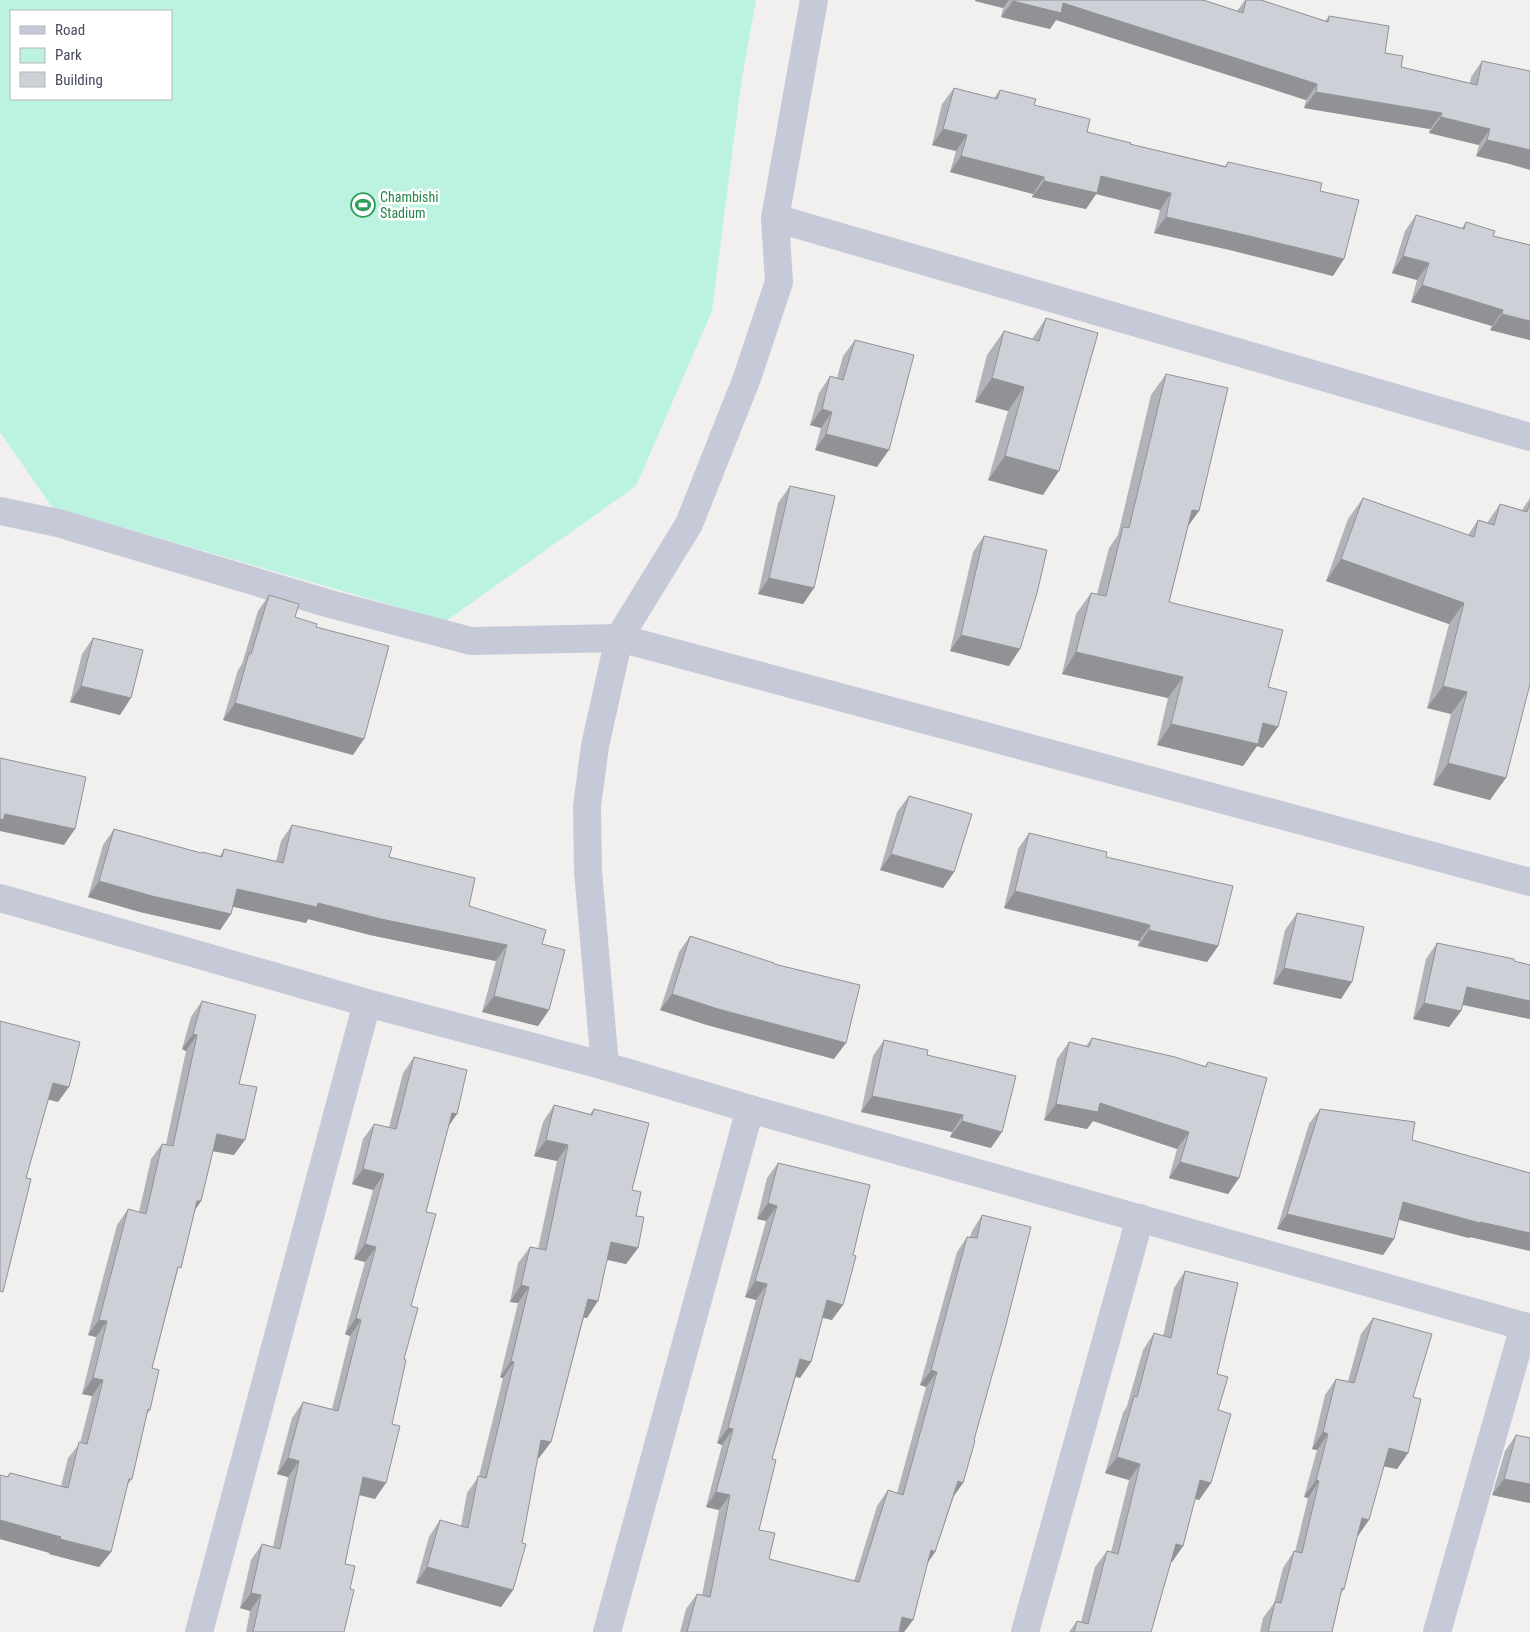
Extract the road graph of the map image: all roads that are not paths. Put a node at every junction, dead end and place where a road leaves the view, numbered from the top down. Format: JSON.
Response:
{"nodes":[{"id":1,"x":814,"y":0,"type":"edge"},
{"id":2,"x":774,"y":218,"type":"junction"},
{"id":3,"x":1530,"y":437,"type":"edge"},
{"id":4,"x":0,"y":511,"type":"edge"},
{"id":5,"x":619,"y":638,"type":"junction"},
{"id":6,"x":1530,"y":882,"type":"edge"},
{"id":7,"x":0,"y":898,"type":"edge"},
{"id":8,"x":367,"y":1003,"type":"junction"},
{"id":9,"x":605,"y":1066,"type":"junction"},
{"id":10,"x":750,"y":1109,"type":"junction"},
{"id":11,"x":1140,"y":1218,"type":"junction"},
{"id":12,"x":1527,"y":1327,"type":"edge"},
{"id":13,"x":199,"y":1632,"type":"edge"},
{"id":14,"x":607,"y":1632,"type":"edge"},
{"id":15,"x":1026,"y":1632,"type":"edge"},
{"id":16,"x":1437,"y":1632,"type":"edge"}],
"edges":[{"from":1,"to":2,"type":"street"},
{"from":2,"to":3,"type":"street"},
{"from":2,"to":5,"type":"street"},
{"from":4,"to":5,"type":"street"},
{"from":5,"to":6,"type":"street"},
{"from":5,"to":9,"type":"street"},
{"from":7,"to":8,"type":"street"},
{"from":8,"to":9,"type":"street"},
{"from":8,"to":13,"type":"street"},
{"from":9,"to":10,"type":"street"},
{"from":10,"to":11,"type":"street"},
{"from":10,"to":14,"type":"street"},
{"from":11,"to":12,"type":"street"},
{"from":11,"to":15,"type":"street"},
{"from":12,"to":16,"type":"street"}]}
